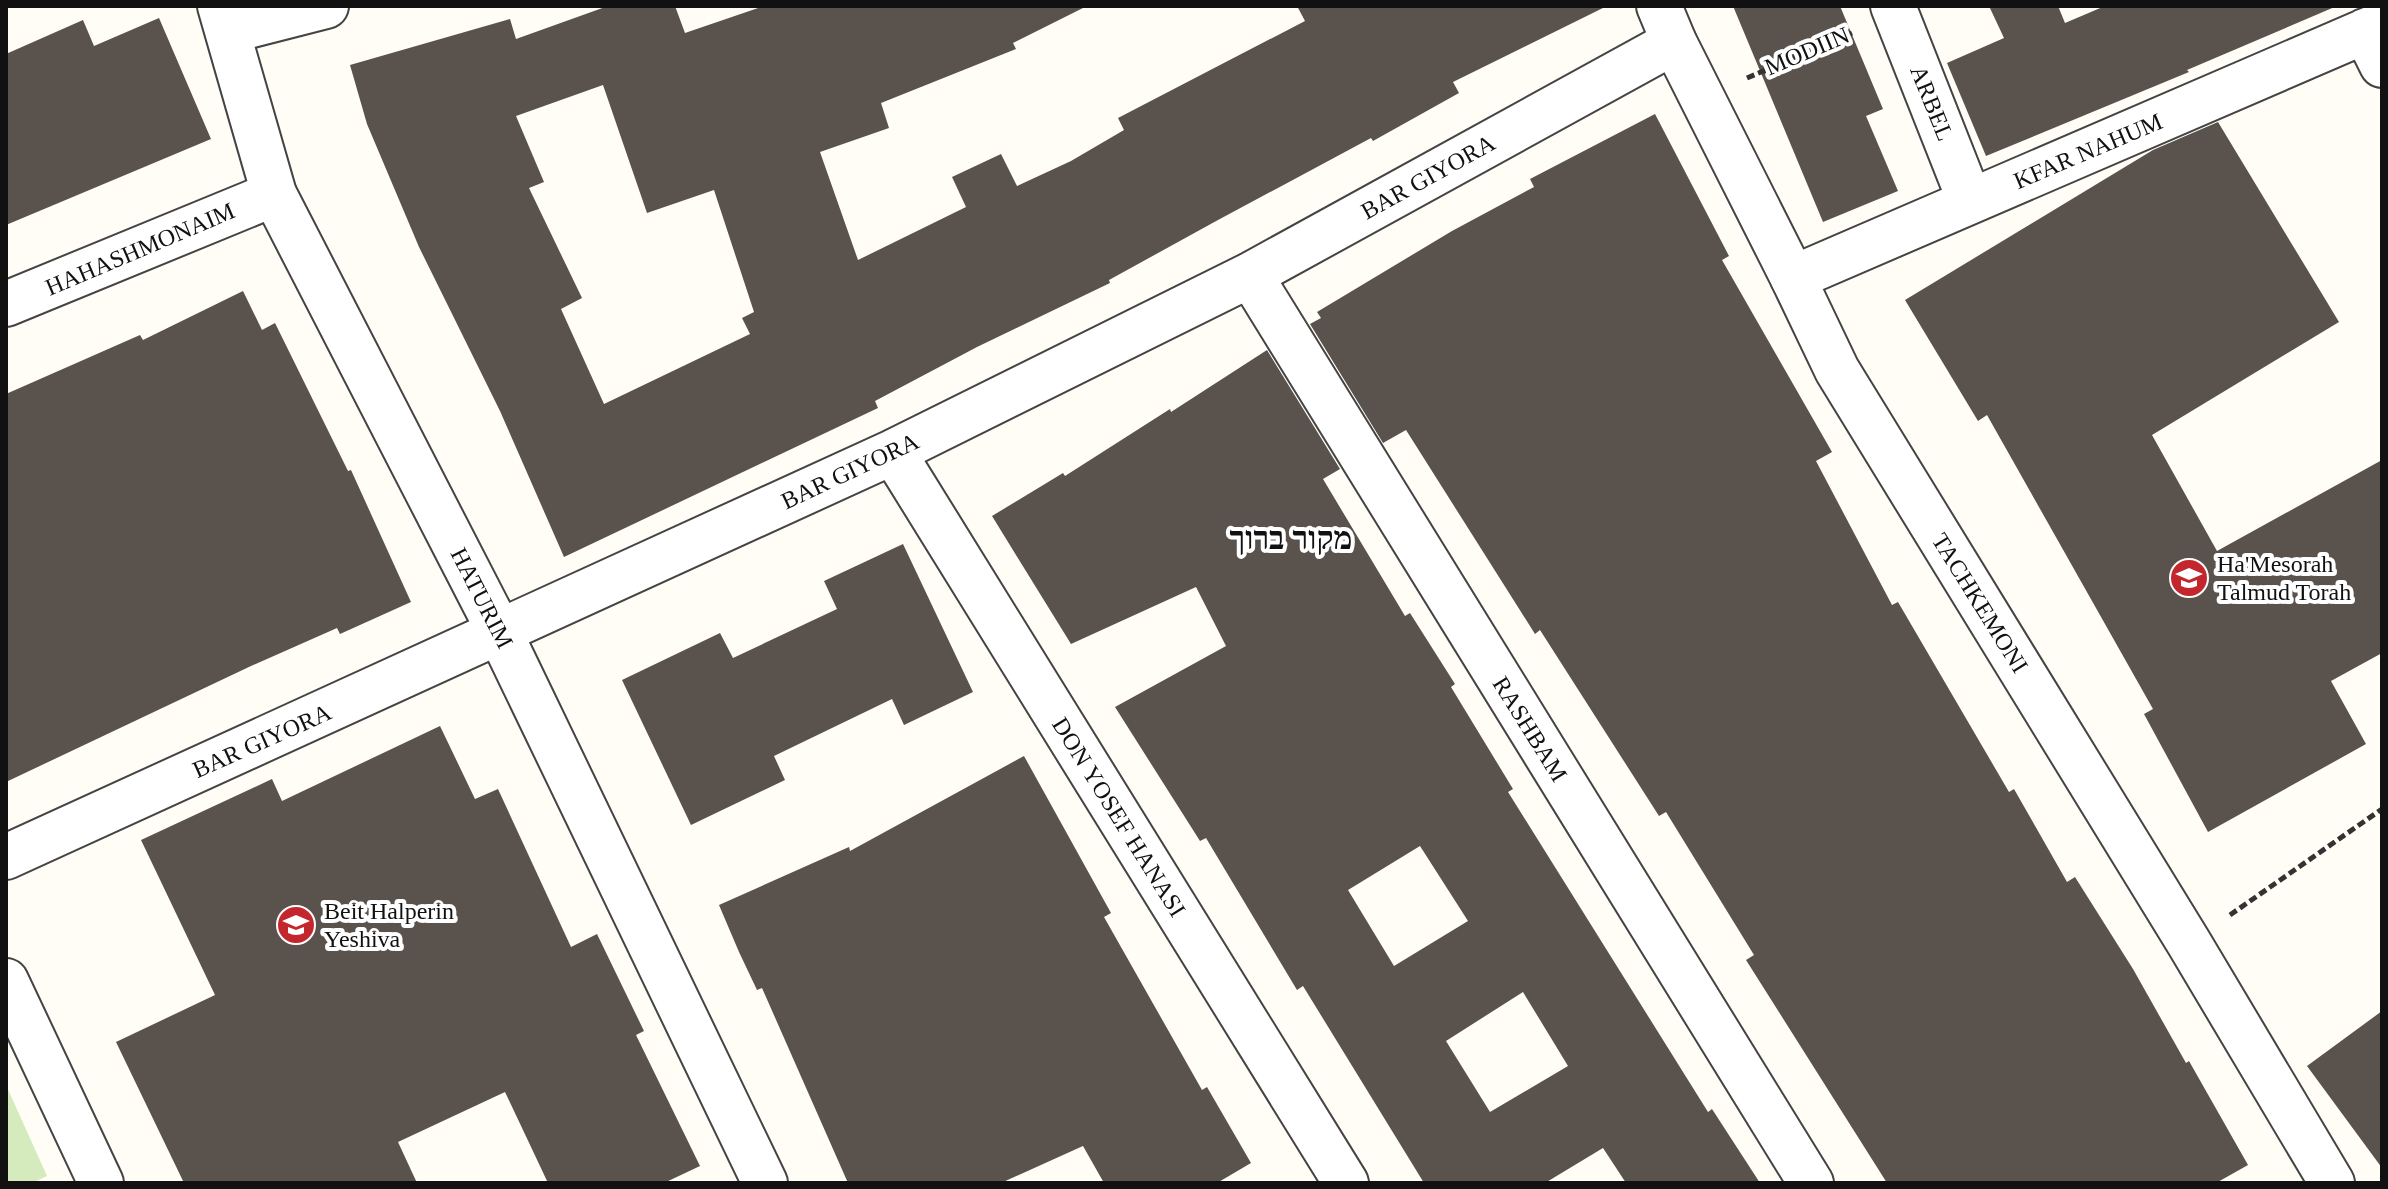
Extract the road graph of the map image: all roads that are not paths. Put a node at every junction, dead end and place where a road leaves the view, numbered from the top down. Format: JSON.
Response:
{"nodes":[{"id":1,"x":326,"y":6,"type":"edge"},
{"id":2,"x":1901,"y":8,"type":"edge"},
{"id":3,"x":224,"y":18,"type":"edge"},
{"id":4,"x":1666,"y":24,"type":"edge"},
{"id":5,"x":2371,"y":32,"type":"edge"},
{"id":6,"x":274,"y":194,"type":"junction"},
{"id":7,"x":1970,"y":201,"type":"junction"},
{"id":8,"x":1250,"y":275,"type":"junction"},
{"id":9,"x":1793,"y":278,"type":"junction"},
{"id":10,"x":6,"y":304,"type":"edge"},
{"id":11,"x":893,"y":452,"type":"junction"},
{"id":12,"x":500,"y":633,"type":"junction"},
{"id":13,"x":6,"y":857,"type":"edge"},
{"id":14,"x":6,"y":981,"type":"edge"},
{"id":15,"x":101,"y":1183,"type":"edge"},
{"id":16,"x":765,"y":1183,"type":"edge"},
{"id":17,"x":1346,"y":1183,"type":"edge"},
{"id":18,"x":1811,"y":1183,"type":"edge"},
{"id":19,"x":2332,"y":1183,"type":"edge"}],
"edges":[{"from":1,"to":3,"type":"street"},
{"from":2,"to":7,"type":"street","name":"ARBEL"},
{"from":3,"to":6,"type":"street","name":"HATURIM"},
{"from":4,"to":8,"type":"street","name":"BAR GIYORA"},
{"from":4,"to":9,"type":"street","name":"TACHKEMONI"},
{"from":5,"to":7,"type":"street","name":"KFAR NAHUM"},
{"from":6,"to":10,"type":"street","name":"HAHASHMONAIM"},
{"from":6,"to":12,"type":"street","name":"HATURIM"},
{"from":7,"to":9,"type":"street","name":"KFAR NAHUM"},
{"from":8,"to":11,"type":"street","name":"BAR GIYORA"},
{"from":8,"to":18,"type":"street","name":"RASHBAM"},
{"from":9,"to":19,"type":"street","name":"TACHKEMONI"},
{"from":11,"to":12,"type":"street","name":"BAR GIYORA"},
{"from":11,"to":17,"type":"street","name":"DON YOSEF HANASI"},
{"from":12,"to":13,"type":"street","name":"BAR GIYORA"},
{"from":12,"to":16,"type":"street","name":"HATURIM"},
{"from":14,"to":15,"type":"street"}]}
